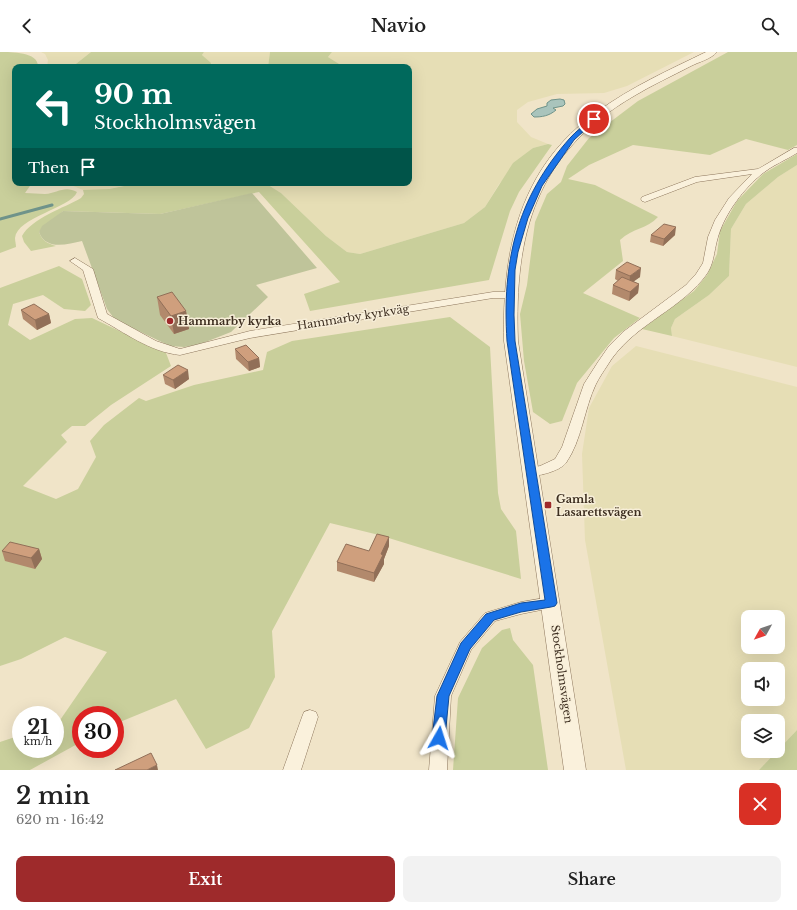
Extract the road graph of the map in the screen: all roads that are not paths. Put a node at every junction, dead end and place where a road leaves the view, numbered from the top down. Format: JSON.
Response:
{"nodes":[{"id":1,"x":713,"y":52,"type":"edge"},
{"id":2,"x":797,"y":150,"type":"edge"},
{"id":3,"x":760,"y":171,"type":"junction"},
{"id":4,"x":645,"y":199,"type":"dead end"},
{"id":5,"x":75,"y":261,"type":"dead end"},
{"id":6,"x":510,"y":295,"type":"junction"},
{"id":7,"x":531,"y":472,"type":"junction"},
{"id":8,"x":551,"y":603,"type":"junction"},
{"id":9,"x":310,"y":717,"type":"dead end"},
{"id":10,"x":292,"y":770,"type":"edge"},
{"id":11,"x":438,"y":770,"type":"edge"},
{"id":12,"x":576,"y":770,"type":"edge"}],
"edges":[{"from":1,"to":6,"type":"street","name":"Stockholmsvägen"},
{"from":2,"to":3,"type":"street"},
{"from":3,"to":4,"type":"street"},
{"from":3,"to":7,"type":"street"},
{"from":5,"to":6,"type":"street","name":"Hammarby kyrkväg"},
{"from":6,"to":7,"type":"street","name":"Stockholmsvägen"},
{"from":7,"to":8,"type":"street","name":"Stockholmsvägen"},
{"from":8,"to":11,"type":"street"},
{"from":8,"to":12,"type":"street","name":"Stockholmsvägen"},
{"from":9,"to":10,"type":"street"}]}
